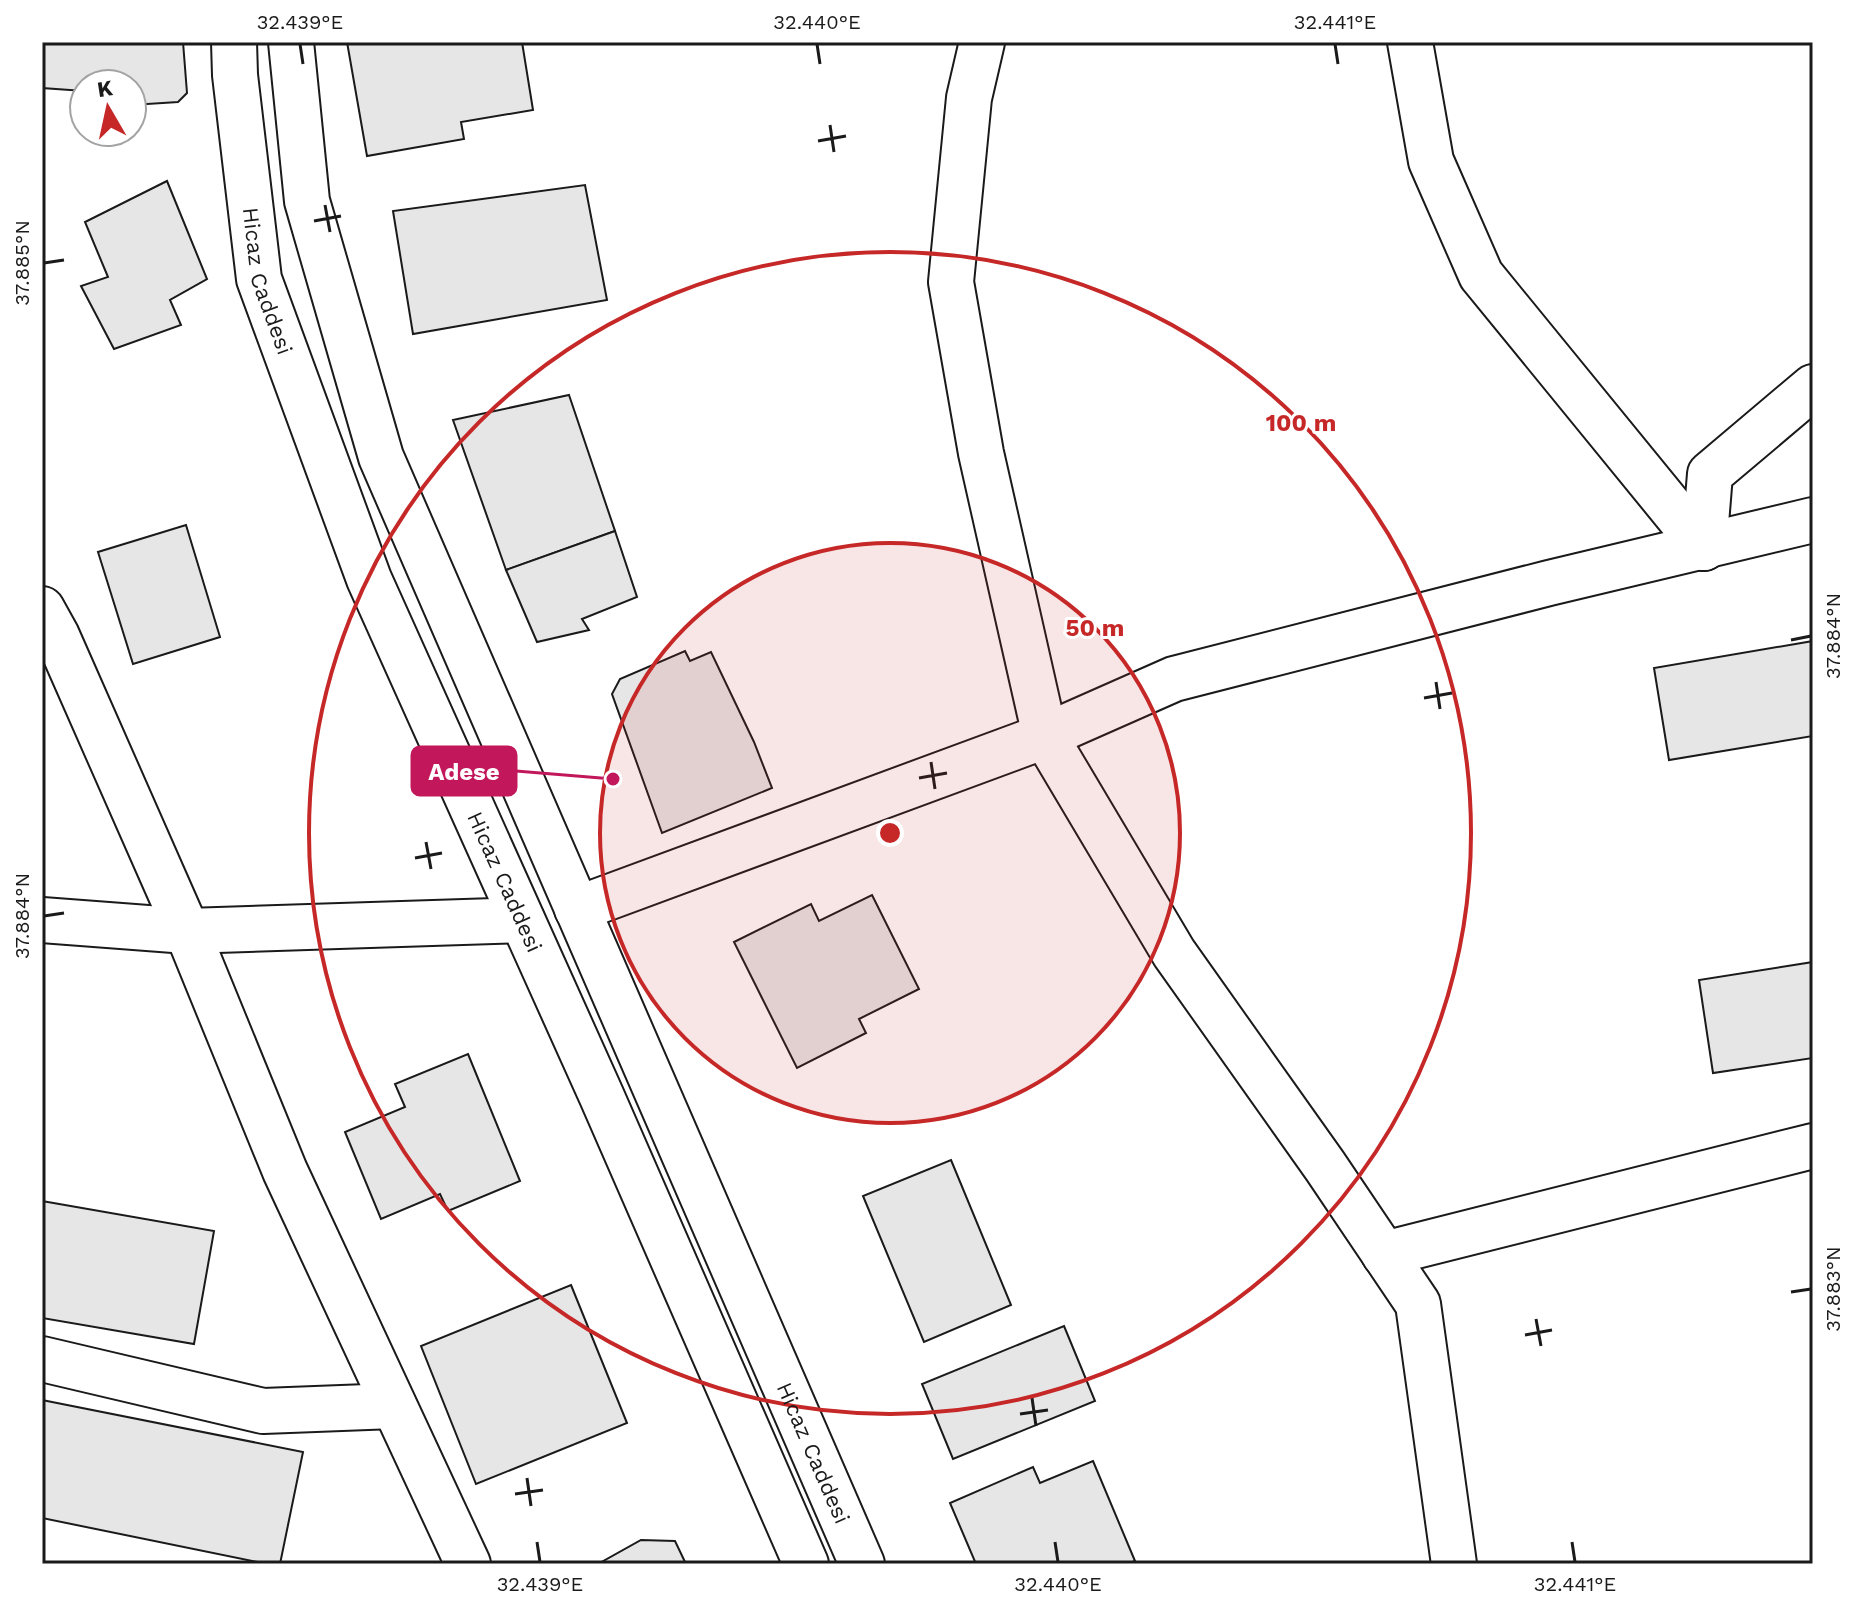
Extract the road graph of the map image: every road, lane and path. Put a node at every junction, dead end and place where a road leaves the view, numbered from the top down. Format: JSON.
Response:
{"nodes":[{"id":1,"x":234,"y":42,"type":"edge"},
{"id":2,"x":291,"y":42,"type":"edge"},
{"id":3,"x":982,"y":42,"type":"edge"},
{"id":4,"x":1410,"y":42,"type":"edge"},
{"id":5,"x":1813,"y":387,"type":"edge"},
{"id":6,"x":1813,"y":520,"type":"edge"},
{"id":7,"x":1704,"y":548,"type":"junction"},
{"id":8,"x":44,"y":616,"type":"edge"},
{"id":9,"x":1045,"y":736,"type":"junction"},
{"id":10,"x":577,"y":909,"type":"junction"},
{"id":11,"x":42,"y":920,"type":"edge"},
{"id":12,"x":522,"y":920,"type":"junction"},
{"id":13,"x":187,"y":931,"type":"junction"},
{"id":14,"x":1813,"y":1146,"type":"edge"},
{"id":15,"x":1384,"y":1254,"type":"junction"},
{"id":16,"x":42,"y":1359,"type":"edge"},
{"id":17,"x":394,"y":1406,"type":"junction"},
{"id":18,"x":468,"y":1564,"type":"edge"},
{"id":19,"x":806,"y":1564,"type":"edge"},
{"id":20,"x":862,"y":1564,"type":"edge"},
{"id":21,"x":1454,"y":1564,"type":"edge"}],
"edges":[{"from":1,"to":12,"type":"street","name":"Hicaz Caddesi"},
{"from":2,"to":10,"type":"street","name":"Hicaz Caddesi"},
{"from":3,"to":9,"type":"street"},
{"from":4,"to":7,"type":"street"},
{"from":5,"to":7,"type":"street"},
{"from":6,"to":7,"type":"street"},
{"from":7,"to":9,"type":"street"},
{"from":8,"to":13,"type":"street"},
{"from":9,"to":10,"type":"street"},
{"from":9,"to":15,"type":"street"},
{"from":10,"to":20,"type":"street","name":"Hicaz Caddesi"},
{"from":11,"to":13,"type":"street"},
{"from":12,"to":13,"type":"street"},
{"from":12,"to":19,"type":"street","name":"Hicaz Caddesi"},
{"from":13,"to":17,"type":"street"},
{"from":14,"to":15,"type":"street"},
{"from":15,"to":21,"type":"street"},
{"from":16,"to":17,"type":"street"},
{"from":17,"to":18,"type":"street"}]}
